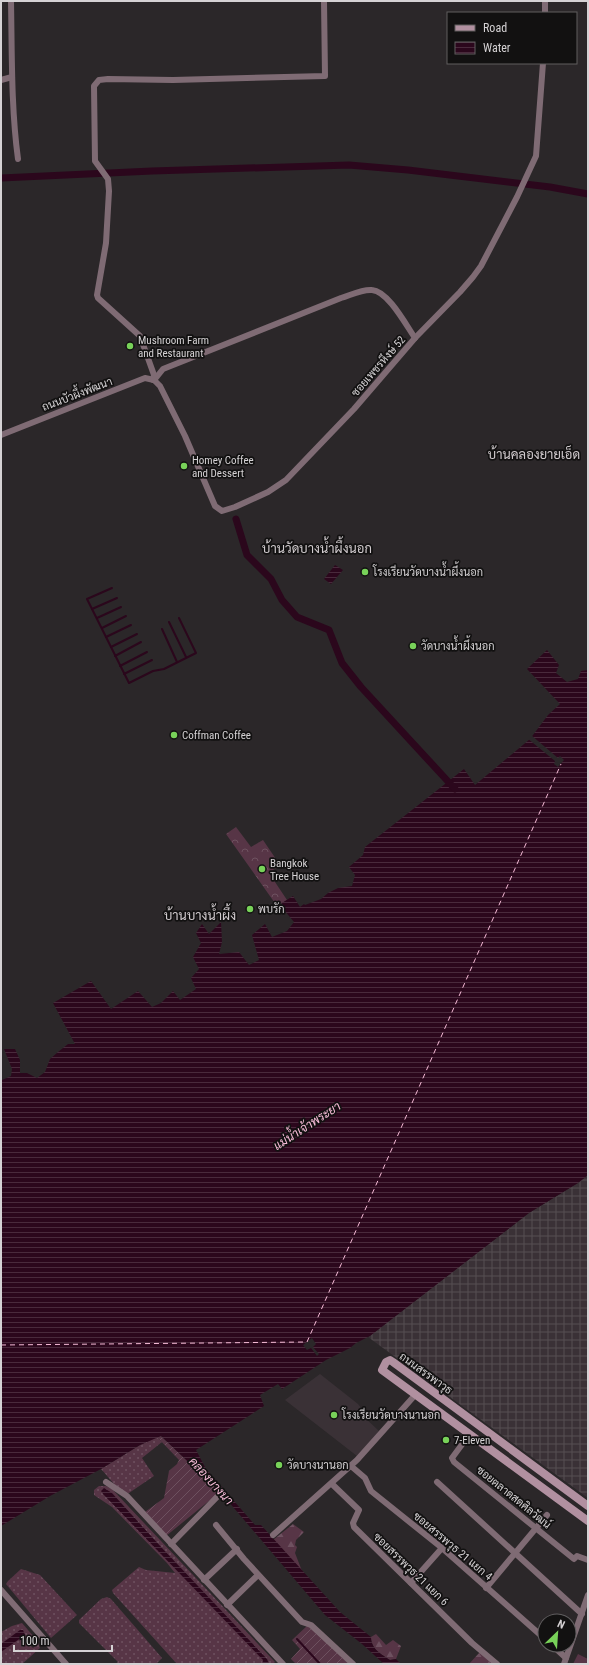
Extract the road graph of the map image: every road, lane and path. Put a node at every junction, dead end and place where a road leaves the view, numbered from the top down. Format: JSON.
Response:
{"nodes":[{"id":1,"x":11,"y":1,"type":"edge"},
{"id":2,"x":324,"y":1,"type":"edge"},
{"id":3,"x":545,"y":1,"type":"edge"},
{"id":4,"x":544,"y":12,"type":"edge"},
{"id":5,"x":543,"y":64,"type":"edge"},
{"id":6,"x":12,"y":77,"type":"junction"},
{"id":7,"x":1,"y":80,"type":"edge"},
{"id":8,"x":18,"y":159,"type":"dead end"},
{"id":9,"x":415,"y":338,"type":"junction"},
{"id":10,"x":154,"y":380,"type":"junction"},
{"id":11,"x":1,"y":435,"type":"edge"},
{"id":12,"x":430,"y":1389,"type":"junction"},
{"id":13,"x":419,"y":1397,"type":"junction"},
{"id":14,"x":469,"y":1434,"type":"junction"},
{"id":15,"x":351,"y":1466,"type":"junction"},
{"id":16,"x":106,"y":1482,"type":"dead end"},
{"id":17,"x":437,"y":1482,"type":"dead end"},
{"id":18,"x":332,"y":1484,"type":"junction"},
{"id":19,"x":218,"y":1496,"type":"dead end"},
{"id":20,"x":588,"y":1506,"type":"edge"},
{"id":21,"x":547,"y":1515,"type":"dead end"},
{"id":22,"x":588,"y":1521,"type":"edge"},
{"id":23,"x":216,"y":1525,"type":"dead end"},
{"id":24,"x":536,"y":1527,"type":"junction"},
{"id":25,"x":273,"y":1535,"type":"dead end"},
{"id":26,"x":171,"y":1544,"type":"junction"},
{"id":27,"x":442,"y":1548,"type":"junction"},
{"id":28,"x":237,"y":1549,"type":"junction"},
{"id":29,"x":515,"y":1552,"type":"junction"},
{"id":30,"x":588,"y":1560,"type":"edge"},
{"id":31,"x":258,"y":1575,"type":"junction"},
{"id":32,"x":204,"y":1580,"type":"junction"},
{"id":33,"x":411,"y":1583,"type":"junction"},
{"id":34,"x":486,"y":1588,"type":"junction"},
{"id":35,"x":1,"y":1590,"type":"edge"},
{"id":36,"x":588,"y":1595,"type":"edge"},
{"id":37,"x":227,"y":1605,"type":"junction"},
{"id":38,"x":582,"y":1614,"type":"junction"},
{"id":39,"x":537,"y":1632,"type":"edge"},
{"id":40,"x":558,"y":1653,"type":"edge"},
{"id":41,"x":565,"y":1661,"type":"edge"},
{"id":42,"x":66,"y":1664,"type":"edge"},
{"id":43,"x":283,"y":1664,"type":"edge"},
{"id":44,"x":353,"y":1664,"type":"edge"},
{"id":45,"x":497,"y":1664,"type":"edge"}],
"edges":[{"from":1,"to":6,"type":"street"},
{"from":2,"to":10,"type":"street"},
{"from":3,"to":4,"type":"street"},
{"from":5,"to":9,"type":"street","name":"ซอยเพชรหึงษ์ 52"},
{"from":6,"to":7,"type":"street"},
{"from":6,"to":8,"type":"street"},
{"from":9,"to":10,"type":"street"},
{"from":9,"to":10,"type":"street","name":"ซอยเพชรหึงษ์ 52"},
{"from":10,"to":11,"type":"street","name":"ถนนบัวผึ้งพัฒนา"},
{"from":12,"to":13,"type":"street"},
{"from":12,"to":13,"type":"street","name":"ถนนสรรพาวุธ"},
{"from":12,"to":20,"type":"street","name":"ถนนสรรพาวุธ"},
{"from":13,"to":14,"type":"street","name":"ถนนสรรพาวุธ"},
{"from":13,"to":15,"type":"street"},
{"from":14,"to":22,"type":"street","name":"ถนนสรรพาวุธ"},
{"from":14,"to":24,"type":"street","name":"ซอยตลาดสดศิลวัฒน์"},
{"from":15,"to":18,"type":"street"},
{"from":15,"to":27,"type":"street","name":"ซอยสรรพวุธ 21 แยก 4"},
{"from":16,"to":26,"type":"street"},
{"from":17,"to":29,"type":"street"},
{"from":18,"to":25,"type":"street"},
{"from":18,"to":33,"type":"street","name":"ซอยสรรพวุธ 21 แยก 6"},
{"from":19,"to":26,"type":"street"},
{"from":21,"to":24,"type":"street"},
{"from":23,"to":28,"type":"street"},
{"from":24,"to":29,"type":"street"},
{"from":24,"to":30,"type":"street","name":"ซอยตลาดสดศิลวัฒน์"},
{"from":26,"to":32,"type":"street"},
{"from":27,"to":33,"type":"street"},
{"from":27,"to":34,"type":"street","name":"ซอยสรรพวุธ 21 แยก 4"},
{"from":28,"to":31,"type":"street"},
{"from":28,"to":32,"type":"street"},
{"from":29,"to":34,"type":"street"},
{"from":29,"to":38,"type":"street"},
{"from":31,"to":37,"type":"street"},
{"from":31,"to":44,"type":"street"},
{"from":32,"to":37,"type":"street"},
{"from":33,"to":45,"type":"street","name":"ซอยสรรพวุธ 21 แยก 6"},
{"from":34,"to":39,"type":"street","name":"ซอยสรรพวุธ 21 แยก 4"},
{"from":35,"to":42,"type":"street"},
{"from":36,"to":38,"type":"street"},
{"from":37,"to":43,"type":"street"},
{"from":38,"to":41,"type":"street"},
{"from":40,"to":41,"type":"street"}]}
